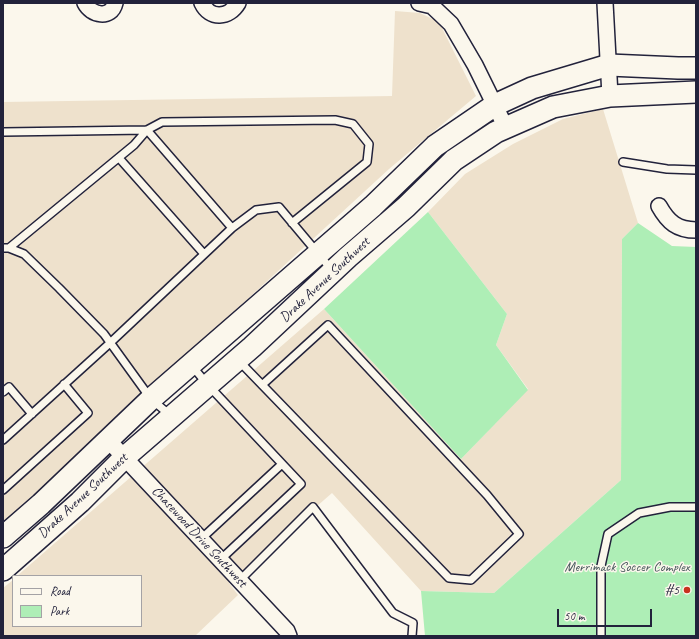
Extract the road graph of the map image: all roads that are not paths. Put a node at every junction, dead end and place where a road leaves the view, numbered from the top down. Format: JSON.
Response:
{"nodes":[{"id":1,"x":85,"y":3,"type":"edge"},
{"id":2,"x":115,"y":3,"type":"edge"},
{"id":3,"x":202,"y":3,"type":"edge"},
{"id":4,"x":238,"y":3,"type":"edge"},
{"id":5,"x":419,"y":3,"type":"edge"},
{"id":6,"x":605,"y":3,"type":"edge"},
{"id":7,"x":609,"y":65,"type":"junction"},
{"id":8,"x":696,"y":68,"type":"edge"},
{"id":9,"x":696,"y":92,"type":"edge"},
{"id":10,"x":610,"y":96,"type":"junction"},
{"id":11,"x":495,"y":105,"type":"junction"},
{"id":12,"x":506,"y":128,"type":"junction"},
{"id":13,"x":147,"y":130,"type":"junction"},
{"id":14,"x":3,"y":132,"type":"edge"},
{"id":15,"x":119,"y":158,"type":"junction"},
{"id":16,"x":623,"y":162,"type":"dead end"},
{"id":17,"x":696,"y":170,"type":"edge"},
{"id":18,"x":659,"y":206,"type":"dead end"},
{"id":19,"x":292,"y":223,"type":"junction"},
{"id":20,"x":232,"y":228,"type":"junction"},
{"id":21,"x":696,"y":230,"type":"edge"},
{"id":22,"x":6,"y":248,"type":"edge"},
{"id":23,"x":204,"y":254,"type":"junction"},
{"id":24,"x":318,"y":254,"type":"junction"},
{"id":25,"x":333,"y":271,"type":"junction"},
{"id":26,"x":110,"y":343,"type":"junction"},
{"id":27,"x":238,"y":360,"type":"junction"},
{"id":28,"x":190,"y":364,"type":"junction"},
{"id":29,"x":64,"y":384,"type":"junction"},
{"id":30,"x":262,"y":384,"type":"junction"},
{"id":31,"x":208,"y":385,"type":"junction"},
{"id":32,"x":3,"y":392,"type":"edge"},
{"id":33,"x":151,"y":399,"type":"junction"},
{"id":34,"x":32,"y":414,"type":"junction"},
{"id":35,"x":172,"y":416,"type":"junction"},
{"id":36,"x":3,"y":440,"type":"edge"},
{"id":37,"x":108,"y":440,"type":"junction"},
{"id":38,"x":125,"y":457,"type":"junction"},
{"id":39,"x":282,"y":464,"type":"junction"},
{"id":40,"x":3,"y":490,"type":"edge"},
{"id":41,"x":696,"y":507,"type":"edge"},
{"id":42,"x":3,"y":537,"type":"edge"},
{"id":43,"x":201,"y":539,"type":"junction"},
{"id":44,"x":220,"y":560,"type":"junction"},
{"id":45,"x":3,"y":570,"type":"edge"},
{"id":46,"x":240,"y":580,"type":"junction"},
{"id":47,"x":289,"y":636,"type":"edge"},
{"id":48,"x":412,"y":636,"type":"edge"},
{"id":49,"x":601,"y":636,"type":"edge"}],
"edges":[{"from":1,"to":2,"type":"street"},
{"from":3,"to":4,"type":"street"},
{"from":5,"to":11,"type":"street"},
{"from":6,"to":7,"type":"street"},
{"from":7,"to":8,"type":"street","name":"Drake Avenue Southwest"},
{"from":7,"to":10,"type":"street"},
{"from":7,"to":11,"type":"street","name":"Drake Avenue Southwest"},
{"from":9,"to":10,"type":"street","name":"Drake Avenue Southwest"},
{"from":10,"to":12,"type":"street","name":"Drake Avenue Southwest"},
{"from":11,"to":12,"type":"street"},
{"from":11,"to":24,"type":"street","name":"Drake Avenue Southwest"},
{"from":12,"to":25,"type":"street","name":"Drake Avenue Southwest"},
{"from":13,"to":14,"type":"lane"},
{"from":13,"to":15,"type":"lane"},
{"from":13,"to":19,"type":"lane"},
{"from":13,"to":20,"type":"lane"},
{"from":15,"to":22,"type":"lane"},
{"from":15,"to":23,"type":"lane"},
{"from":16,"to":17,"type":"lane"},
{"from":18,"to":21,"type":"street"},
{"from":19,"to":20,"type":"lane"},
{"from":19,"to":24,"type":"lane"},
{"from":20,"to":23,"type":"lane"},
{"from":22,"to":26,"type":"lane"},
{"from":23,"to":26,"type":"lane"},
{"from":24,"to":25,"type":"lane"},
{"from":24,"to":28,"type":"street","name":"Drake Avenue Southwest"},
{"from":25,"to":27,"type":"street","name":"Drake Avenue Southwest"},
{"from":26,"to":29,"type":"lane"},
{"from":26,"to":33,"type":"lane"},
{"from":27,"to":30,"type":"lane"},
{"from":27,"to":31,"type":"street","name":"Drake Avenue Southwest"},
{"from":28,"to":31,"type":"lane"},
{"from":28,"to":33,"type":"street","name":"Drake Avenue Southwest"},
{"from":29,"to":34,"type":"lane"},
{"from":29,"to":40,"type":"lane"},
{"from":30,"to":30,"type":"lane"},
{"from":31,"to":35,"type":"street","name":"Drake Avenue Southwest"},
{"from":31,"to":39,"type":"lane"},
{"from":32,"to":34,"type":"lane"},
{"from":33,"to":35,"type":"lane"},
{"from":33,"to":37,"type":"street","name":"Drake Avenue Southwest"},
{"from":34,"to":36,"type":"lane"},
{"from":35,"to":38,"type":"street","name":"Drake Avenue Southwest"},
{"from":37,"to":38,"type":"street","name":"Chasewood Drive Southwest"},
{"from":37,"to":42,"type":"street","name":"Drake Avenue Southwest"},
{"from":38,"to":43,"type":"street","name":"Chasewood Drive Southwest"},
{"from":38,"to":45,"type":"street","name":"Drake Avenue Southwest"},
{"from":39,"to":43,"type":"lane"},
{"from":39,"to":44,"type":"lane"},
{"from":41,"to":49,"type":"lane"},
{"from":43,"to":44,"type":"street","name":"Chasewood Drive Southwest"},
{"from":44,"to":46,"type":"street","name":"Chasewood Drive Southwest"},
{"from":46,"to":47,"type":"street","name":"Chasewood Drive Southwest"},
{"from":46,"to":48,"type":"lane"}]}
